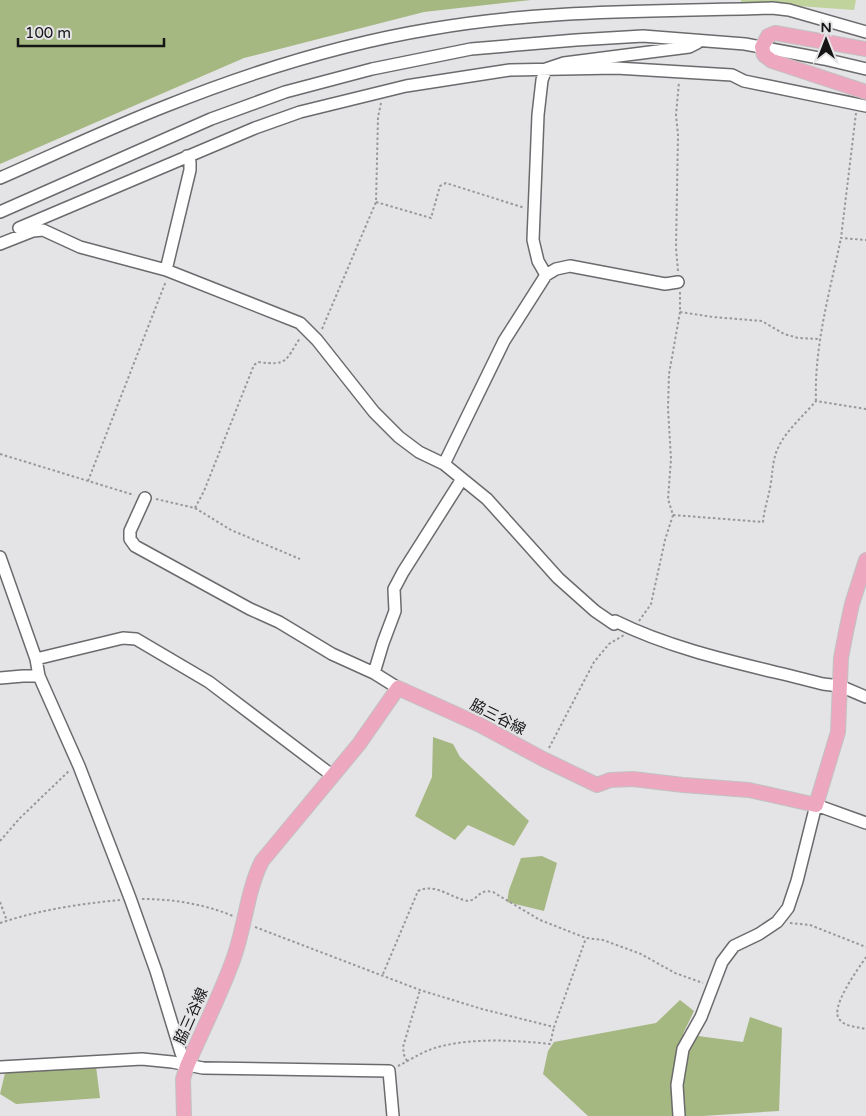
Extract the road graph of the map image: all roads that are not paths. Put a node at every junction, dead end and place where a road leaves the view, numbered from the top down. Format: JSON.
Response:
{"nodes":[{"id":1,"x":866,"y":32,"type":"edge"},
{"id":2,"x":701,"y":41,"type":"junction"},
{"id":3,"x":762,"y":47,"type":"junction"},
{"id":4,"x":866,"y":49,"type":"edge"},
{"id":5,"x":546,"y":69,"type":"junction"},
{"id":6,"x":866,"y":69,"type":"edge"},
{"id":7,"x":866,"y":92,"type":"edge"},
{"id":8,"x":862,"y":105,"type":"edge"},
{"id":9,"x":187,"y":156,"type":"junction"},
{"id":10,"x":0,"y":178,"type":"edge"},
{"id":11,"x":0,"y":212,"type":"edge"},
{"id":12,"x":0,"y":236,"type":"edge"},
{"id":13,"x":0,"y":244,"type":"edge"},
{"id":14,"x":168,"y":271,"type":"junction"},
{"id":15,"x":546,"y":275,"type":"junction"},
{"id":16,"x":678,"y":282,"type":"road end"},
{"id":17,"x":444,"y":464,"type":"junction"},
{"id":18,"x":462,"y":479,"type":"junction"},
{"id":19,"x":145,"y":498,"type":"dead end"},
{"id":20,"x":0,"y":557,"type":"edge"},
{"id":21,"x":866,"y":560,"type":"edge"},
{"id":22,"x":36,"y":660,"type":"junction"},
{"id":23,"x":374,"y":673,"type":"junction"},
{"id":24,"x":39,"y":676,"type":"junction"},
{"id":25,"x":0,"y":678,"type":"edge"},
{"id":26,"x":840,"y":686,"type":"junction"},
{"id":27,"x":398,"y":688,"type":"junction"},
{"id":28,"x":866,"y":697,"type":"edge"},
{"id":29,"x":333,"y":776,"type":"junction"},
{"id":30,"x":816,"y":805,"type":"junction"},
{"id":31,"x":866,"y":823,"type":"edge"},
{"id":32,"x":187,"y":1066,"type":"junction"},
{"id":33,"x":0,"y":1067,"type":"edge"},
{"id":34,"x":184,"y":1116,"type":"edge"},
{"id":35,"x":393,"y":1116,"type":"edge"},
{"id":36,"x":679,"y":1116,"type":"edge"}],
"edges":[{"from":1,"to":10,"type":"street"},
{"from":2,"to":3,"type":"street"},
{"from":2,"to":5,"type":"street"},
{"from":2,"to":11,"type":"street"},
{"from":3,"to":4,"type":"main road"},
{"from":3,"to":6,"type":"street"},
{"from":3,"to":7,"type":"main road"},
{"from":5,"to":8,"type":"street"},
{"from":5,"to":9,"type":"street"},
{"from":5,"to":15,"type":"street"},
{"from":9,"to":12,"type":"street"},
{"from":9,"to":14,"type":"street"},
{"from":13,"to":14,"type":"street"},
{"from":14,"to":17,"type":"street"},
{"from":15,"to":16,"type":"street"},
{"from":15,"to":17,"type":"street"},
{"from":17,"to":18,"type":"street"},
{"from":18,"to":23,"type":"street"},
{"from":18,"to":26,"type":"street"},
{"from":19,"to":23,"type":"street"},
{"from":20,"to":22,"type":"street"},
{"from":21,"to":26,"type":"main road"},
{"from":22,"to":24,"type":"street"},
{"from":22,"to":29,"type":"street"},
{"from":23,"to":27,"type":"street"},
{"from":24,"to":25,"type":"street"},
{"from":24,"to":32,"type":"street"},
{"from":26,"to":28,"type":"street"},
{"from":26,"to":30,"type":"main road"},
{"from":27,"to":29,"type":"main road","name":"脇三谷線"},
{"from":27,"to":30,"type":"main road","name":"脇三谷線"},
{"from":29,"to":32,"type":"main road","name":"脇三谷線"},
{"from":30,"to":31,"type":"street"},
{"from":30,"to":36,"type":"street"},
{"from":32,"to":33,"type":"street"},
{"from":32,"to":34,"type":"main road","name":"脇三谷線"},
{"from":32,"to":35,"type":"street"}]}
